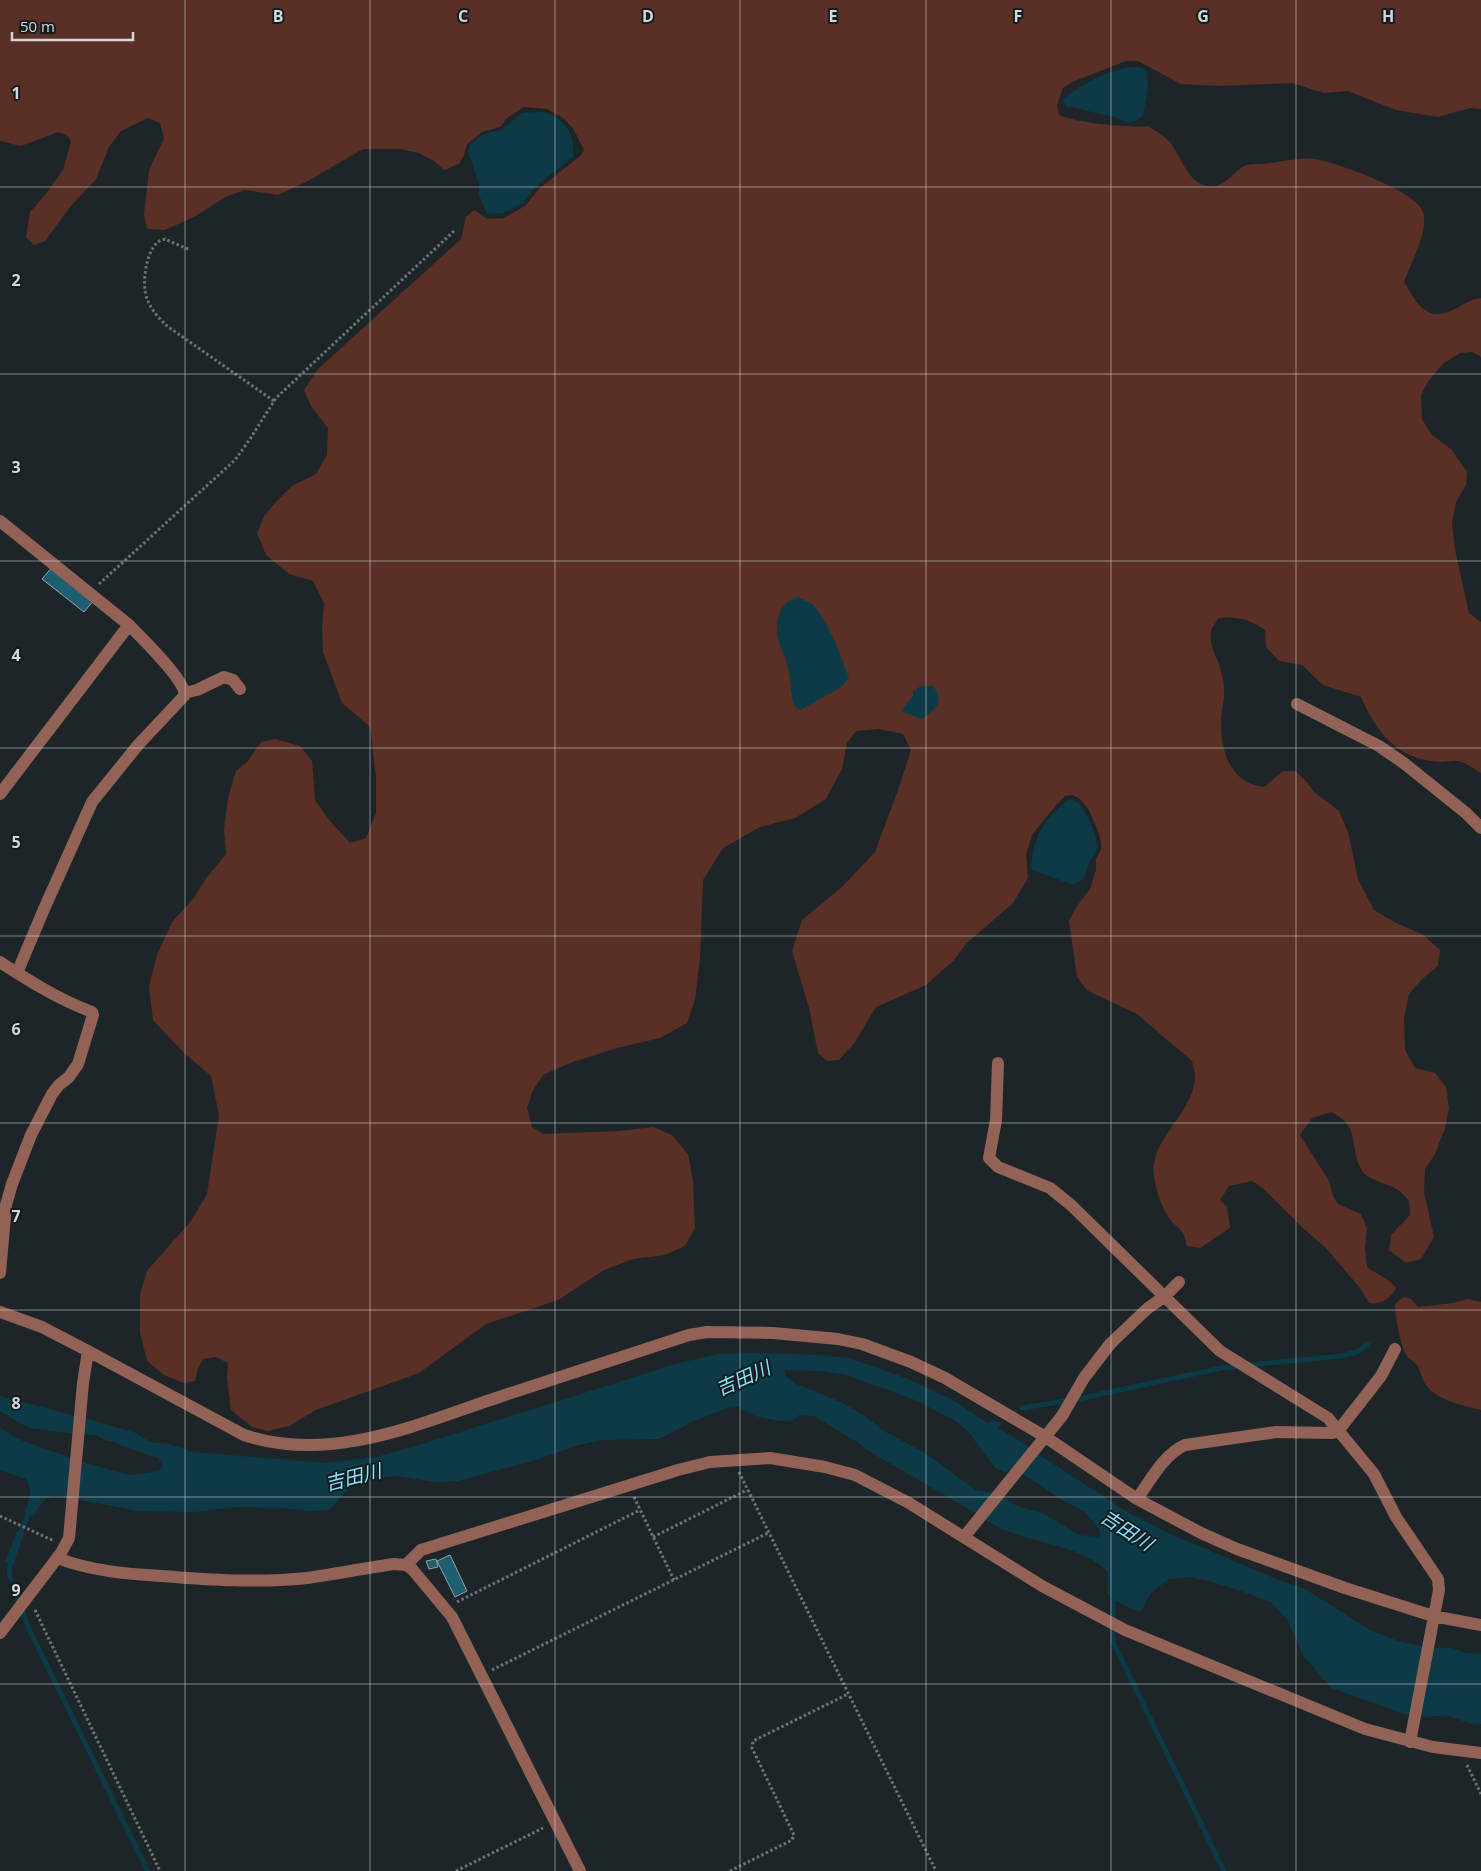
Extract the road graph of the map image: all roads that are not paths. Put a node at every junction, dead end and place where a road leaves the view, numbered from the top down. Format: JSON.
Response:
{"nodes":[{"id":1,"x":0,"y":521,"type":"edge"},
{"id":2,"x":129,"y":625,"type":"junction"},
{"id":3,"x":240,"y":689,"type":"dead end"},
{"id":4,"x":184,"y":693,"type":"junction"},
{"id":5,"x":1297,"y":704,"type":"dead end"},
{"id":6,"x":0,"y":794,"type":"edge"},
{"id":7,"x":1481,"y":828,"type":"edge"},
{"id":8,"x":0,"y":962,"type":"edge"},
{"id":9,"x":18,"y":973,"type":"junction"},
{"id":10,"x":998,"y":1063,"type":"dead end"},
{"id":11,"x":0,"y":1273,"type":"edge"},
{"id":12,"x":1179,"y":1282,"type":"dead end"},
{"id":13,"x":1164,"y":1297,"type":"junction"},
{"id":14,"x":0,"y":1312,"type":"edge"},
{"id":15,"x":1395,"y":1349,"type":"dead end"},
{"id":16,"x":88,"y":1351,"type":"junction"},
{"id":17,"x":1338,"y":1430,"type":"junction"},
{"id":18,"x":1041,"y":1441,"type":"junction"},
{"id":19,"x":1137,"y":1499,"type":"junction"},
{"id":20,"x":964,"y":1537,"type":"junction"},
{"id":21,"x":60,"y":1555,"type":"junction"},
{"id":22,"x":406,"y":1565,"type":"junction"},
{"id":23,"x":1432,"y":1620,"type":"junction"},
{"id":24,"x":1481,"y":1626,"type":"edge"},
{"id":25,"x":0,"y":1633,"type":"edge"},
{"id":26,"x":1410,"y":1742,"type":"junction"},
{"id":27,"x":1481,"y":1753,"type":"edge"},
{"id":28,"x":580,"y":1871,"type":"edge"}],
"edges":[{"from":1,"to":2,"type":"street"},
{"from":2,"to":4,"type":"street"},
{"from":2,"to":6,"type":"street"},
{"from":3,"to":4,"type":"street"},
{"from":4,"to":9,"type":"street"},
{"from":5,"to":7,"type":"street"},
{"from":8,"to":9,"type":"street"},
{"from":9,"to":11,"type":"street"},
{"from":10,"to":13,"type":"street"},
{"from":12,"to":13,"type":"street"},
{"from":13,"to":17,"type":"street"},
{"from":13,"to":18,"type":"street"},
{"from":14,"to":16,"type":"street"},
{"from":15,"to":17,"type":"street"},
{"from":16,"to":18,"type":"street"},
{"from":16,"to":21,"type":"street"},
{"from":17,"to":19,"type":"street"},
{"from":17,"to":23,"type":"street"},
{"from":18,"to":19,"type":"street"},
{"from":18,"to":20,"type":"street"},
{"from":19,"to":23,"type":"street"},
{"from":20,"to":22,"type":"street"},
{"from":20,"to":26,"type":"street"},
{"from":21,"to":22,"type":"street"},
{"from":21,"to":25,"type":"street"},
{"from":22,"to":28,"type":"street"},
{"from":23,"to":24,"type":"street"},
{"from":23,"to":26,"type":"street"},
{"from":26,"to":27,"type":"street"}]}
